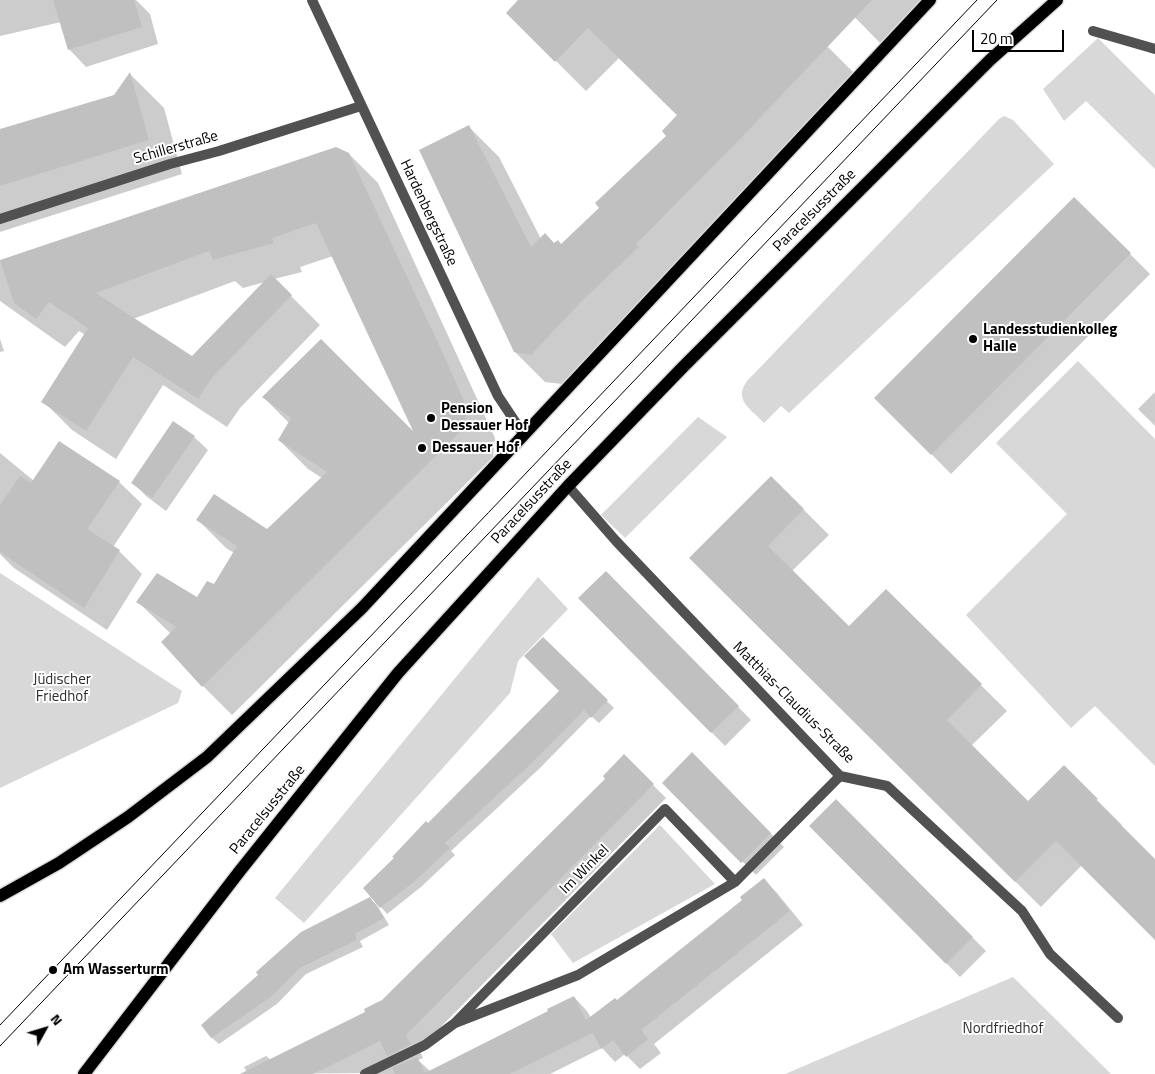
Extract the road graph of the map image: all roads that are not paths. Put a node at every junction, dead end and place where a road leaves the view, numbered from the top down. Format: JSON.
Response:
{"nodes":[{"id":1,"x":312,"y":0,"type":"edge"},
{"id":2,"x":930,"y":0,"type":"edge"},
{"id":3,"x":1057,"y":0,"type":"edge"},
{"id":4,"x":1093,"y":32,"type":"dead end"},
{"id":5,"x":1155,"y":49,"type":"edge"},
{"id":6,"x":361,"y":106,"type":"junction"},
{"id":7,"x":0,"y":219,"type":"edge"},
{"id":8,"x":524,"y":435,"type":"junction"},
{"id":9,"x":568,"y":486,"type":"junction"},
{"id":10,"x":840,"y":776,"type":"junction"},
{"id":11,"x":735,"y":882,"type":"junction"},
{"id":12,"x":0,"y":896,"type":"edge"},
{"id":13,"x":1118,"y":1018,"type":"dead end"},
{"id":14,"x":455,"y":1023,"type":"junction"},
{"id":15,"x":84,"y":1074,"type":"edge"},
{"id":16,"x":365,"y":1074,"type":"edge"}],
"edges":[{"from":1,"to":6,"type":"street","name":"Hardenbergstraße"},
{"from":2,"to":8,"type":"main road"},
{"from":3,"to":9,"type":"main road","name":"Paracelsusstraße"},
{"from":4,"to":5,"type":"street"},
{"from":6,"to":7,"type":"street","name":"Schillerstraße"},
{"from":6,"to":8,"type":"street","name":"Hardenbergstraße"},
{"from":8,"to":12,"type":"main road"},
{"from":9,"to":10,"type":"street","name":"Matthias-Claudius-Straße"},
{"from":9,"to":15,"type":"main road","name":"Paracelsusstraße"},
{"from":10,"to":11,"type":"street","name":"Im Winkel"},
{"from":10,"to":13,"type":"street","name":"Matthias-Claudius-Straße"},
{"from":11,"to":14,"type":"street","name":"Im Winkel"},
{"from":11,"to":14,"type":"street","name":"Im Winkel"},
{"from":14,"to":16,"type":"street","name":"Im Winkel"}]}
